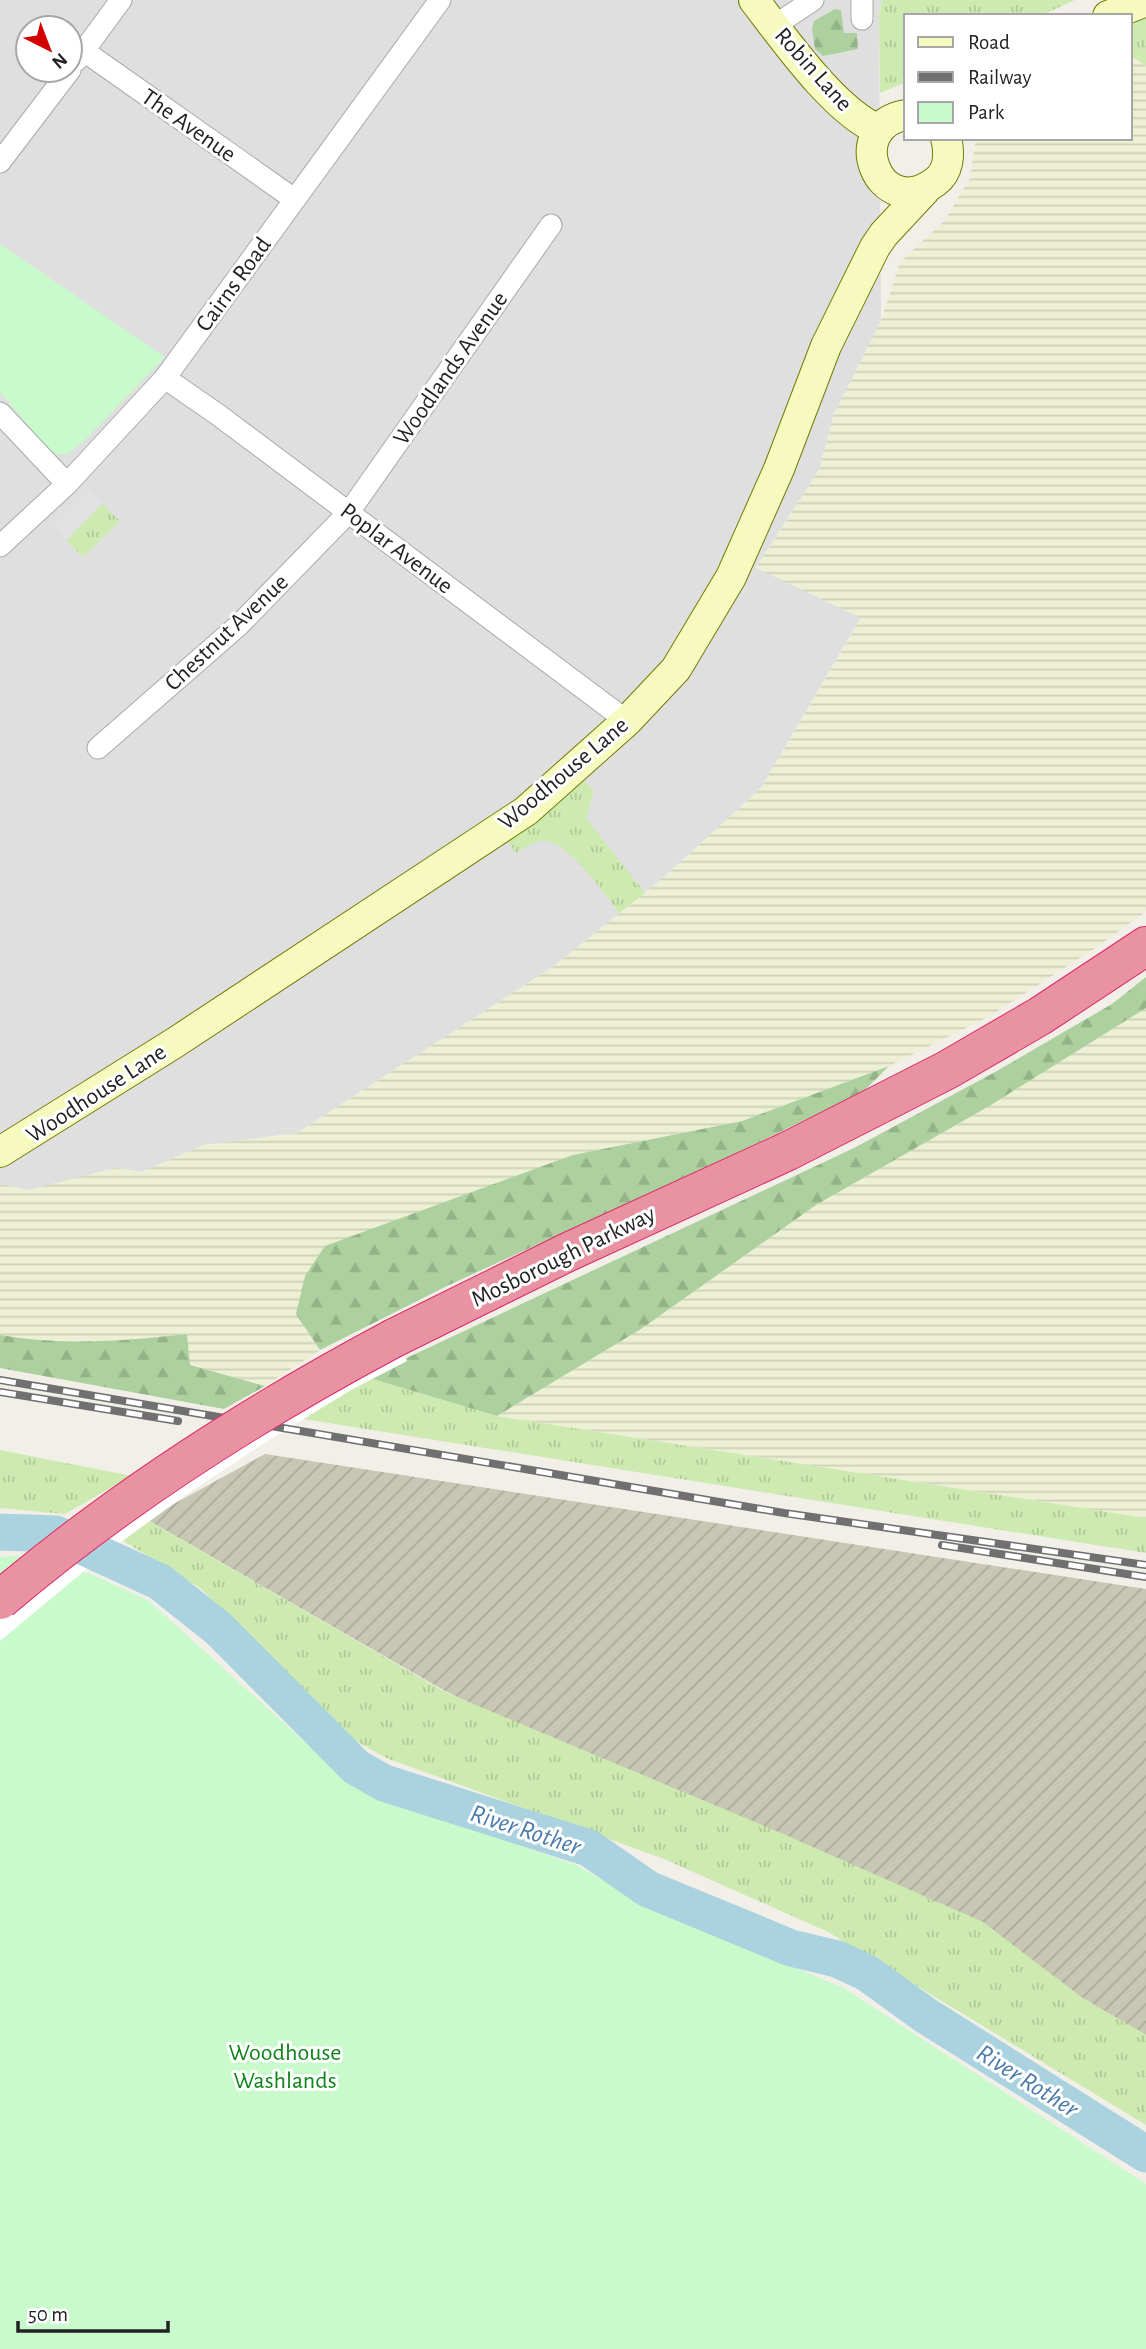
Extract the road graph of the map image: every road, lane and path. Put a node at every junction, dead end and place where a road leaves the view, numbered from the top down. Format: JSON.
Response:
{"nodes":[{"id":1,"x":121,"y":0,"type":"edge"},
{"id":2,"x":440,"y":0,"type":"edge"},
{"id":3,"x":754,"y":0,"type":"edge"},
{"id":4,"x":813,"y":0,"type":"edge"},
{"id":5,"x":1146,"y":1,"type":"edge"},
{"id":6,"x":1113,"y":14,"type":"edge"},
{"id":7,"x":774,"y":26,"type":"junction"},
{"id":8,"x":84,"y":51,"type":"joint"},
{"id":9,"x":59,"y":84,"type":"edge"},
{"id":10,"x":904,"y":116,"type":"edge"},
{"id":11,"x":880,"y":130,"type":"junction"},
{"id":12,"x":946,"y":140,"type":"edge"},
{"id":13,"x":0,"y":162,"type":"edge"},
{"id":14,"x":889,"y":187,"type":"junction"},
{"id":15,"x":925,"y":190,"type":"junction"},
{"id":16,"x":295,"y":200,"type":"junction"},
{"id":17,"x":551,"y":225,"type":"dead end"},
{"id":18,"x":884,"y":234,"type":"junction"},
{"id":19,"x":165,"y":378,"type":"junction"},
{"id":20,"x":0,"y":413,"type":"edge"},
{"id":21,"x":67,"y":484,"type":"junction"},
{"id":22,"x":349,"y":512,"type":"junction"},
{"id":23,"x":0,"y":546,"type":"edge"},
{"id":24,"x":627,"y":721,"type":"junction"},
{"id":25,"x":98,"y":748,"type":"dead end"},
{"id":26,"x":1146,"y":946,"type":"edge"},
{"id":27,"x":0,"y":1152,"type":"edge"},
{"id":28,"x":0,"y":1600,"type":"edge"}],
"edges":[{"from":1,"to":8,"type":"street"},
{"from":2,"to":16,"type":"street","name":"Cairns Road"},
{"from":3,"to":7,"type":"street","name":"Robin Lane"},
{"from":4,"to":7,"type":"street"},
{"from":5,"to":6,"type":"street"},
{"from":7,"to":11,"type":"street","name":"Robin Lane"},
{"from":8,"to":16,"type":"street","name":"The Avenue"},
{"from":9,"to":13,"type":"street"},
{"from":10,"to":11,"type":"street"},
{"from":11,"to":14,"type":"street"},
{"from":12,"to":15,"type":"street","name":"Woodhouse Lane"},
{"from":14,"to":15,"type":"street"},
{"from":14,"to":18,"type":"street","name":"Woodhouse Lane"},
{"from":15,"to":18,"type":"street","name":"Woodhouse Lane"},
{"from":16,"to":19,"type":"street","name":"Cairns Road"},
{"from":17,"to":22,"type":"street","name":"Woodlands Avenue"},
{"from":18,"to":24,"type":"street","name":"Woodhouse Lane"},
{"from":19,"to":21,"type":"street","name":"Cairns Road"},
{"from":19,"to":22,"type":"street","name":"Poplar Avenue"},
{"from":20,"to":21,"type":"street"},
{"from":21,"to":23,"type":"street","name":"Cairns Road"},
{"from":22,"to":24,"type":"street","name":"Poplar Avenue"},
{"from":22,"to":25,"type":"street","name":"Chestnut Avenue"},
{"from":24,"to":27,"type":"street","name":"Woodhouse Lane"},
{"from":26,"to":28,"type":"highway","name":"Mosborough Parkway","bridge":true}]}
